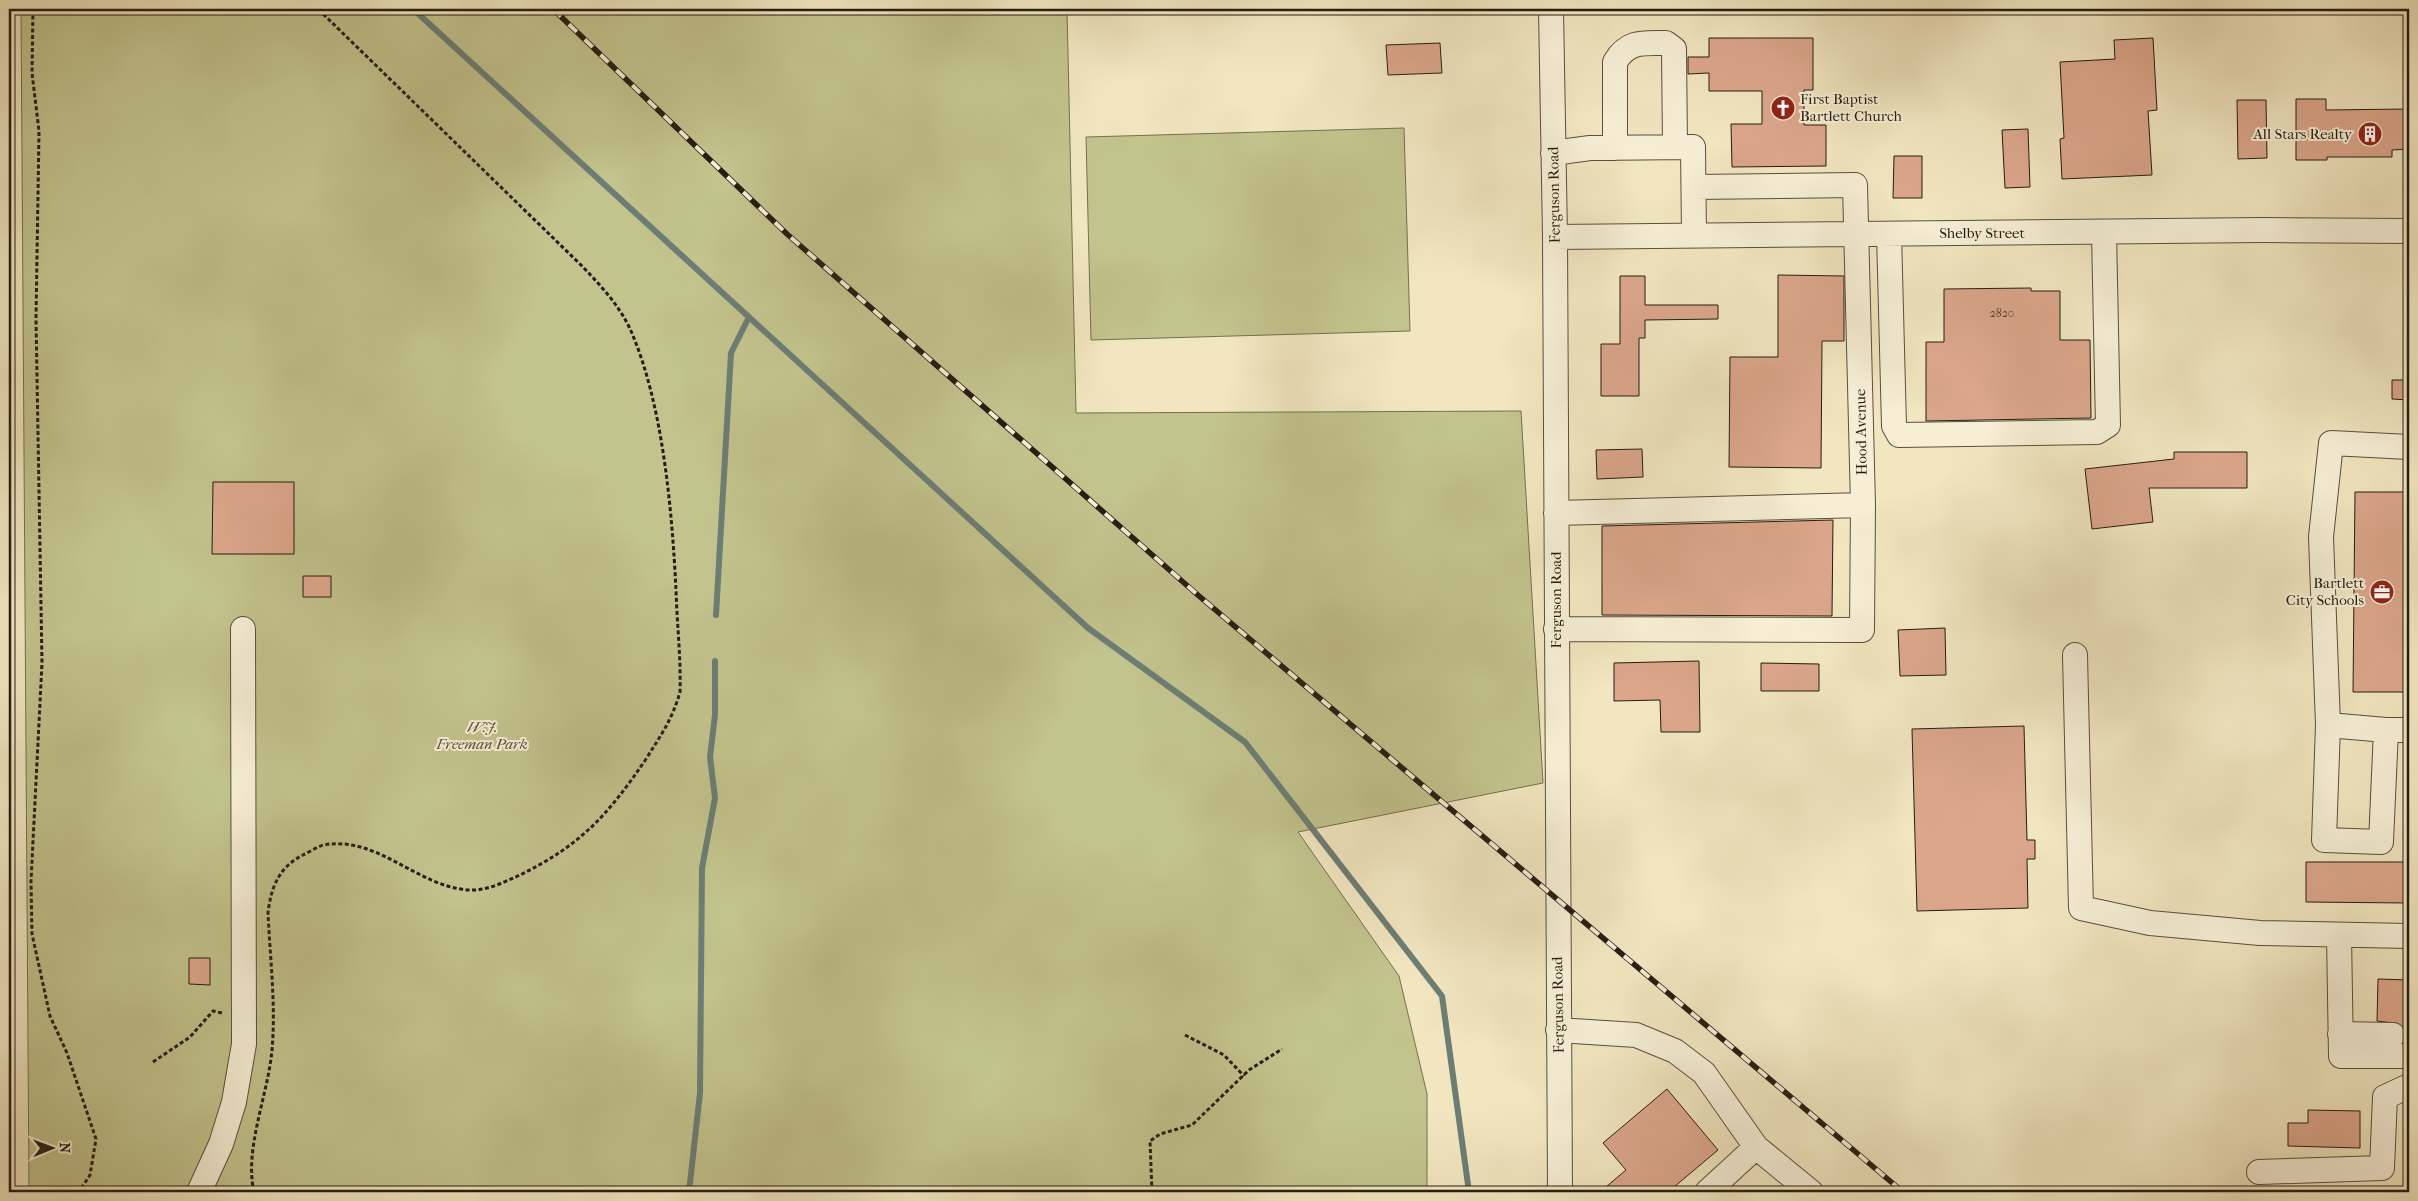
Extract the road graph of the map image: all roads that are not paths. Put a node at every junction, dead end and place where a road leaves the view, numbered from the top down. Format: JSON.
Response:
{"nodes":[{"id":1,"x":1551,"y":9,"type":"edge"},
{"id":2,"x":1675,"y":147,"type":"junction"},
{"id":3,"x":1615,"y":148,"type":"junction"},
{"id":4,"x":1553,"y":153,"type":"junction"},
{"id":5,"x":1694,"y":187,"type":"junction"},
{"id":6,"x":2409,"y":231,"type":"edge"},
{"id":7,"x":1857,"y":233,"type":"junction"},
{"id":8,"x":2104,"y":233,"type":"junction"},
{"id":9,"x":1889,"y":234,"type":"junction"},
{"id":10,"x":1694,"y":235,"type":"junction"},
{"id":11,"x":1555,"y":237,"type":"junction"},
{"id":12,"x":2409,"y":446,"type":"edge"},
{"id":13,"x":1863,"y":505,"type":"junction"},
{"id":14,"x":1556,"y":513,"type":"junction"},
{"id":15,"x":243,"y":629,"type":"dead end"},
{"id":16,"x":1556,"y":629,"type":"junction"},
{"id":17,"x":2075,"y":655,"type":"dead end"},
{"id":18,"x":2328,"y":725,"type":"junction"},
{"id":19,"x":2398,"y":730,"type":"edge"},
{"id":20,"x":2338,"y":935,"type":"junction"},
{"id":21,"x":2409,"y":936,"type":"edge"},
{"id":22,"x":1558,"y":1030,"type":"junction"},
{"id":23,"x":2340,"y":1034,"type":"junction"},
{"id":24,"x":2393,"y":1035,"type":"tunnel mouth"},
{"id":25,"x":2409,"y":1056,"type":"tunnel mouth"},
{"id":26,"x":2409,"y":1086,"type":"edge"},
{"id":27,"x":1756,"y":1147,"type":"junction"},
{"id":28,"x":2260,"y":1172,"type":"dead end"},
{"id":29,"x":199,"y":1192,"type":"edge"},
{"id":30,"x":1560,"y":1192,"type":"edge"},
{"id":31,"x":1707,"y":1192,"type":"edge"},
{"id":32,"x":1811,"y":1192,"type":"edge"}],
"edges":[{"from":1,"to":4,"type":"street","name":"Ferguson Road"},
{"from":2,"to":3,"type":"street"},
{"from":2,"to":3,"type":"street"},
{"from":2,"to":5,"type":"street"},
{"from":3,"to":4,"type":"street"},
{"from":4,"to":11,"type":"street","name":"Ferguson Road"},
{"from":5,"to":7,"type":"street","name":"Hood Avenue"},
{"from":5,"to":10,"type":"street"},
{"from":6,"to":8,"type":"street","name":"Shelby Street"},
{"from":7,"to":9,"type":"street","name":"Shelby Street"},
{"from":7,"to":10,"type":"street","name":"Shelby Street"},
{"from":7,"to":13,"type":"street","name":"Hood Avenue"},
{"from":8,"to":9,"type":"street","name":"Shelby Street"},
{"from":8,"to":9,"type":"street"},
{"from":10,"to":11,"type":"street","name":"Shelby Street"},
{"from":11,"to":14,"type":"street","name":"Ferguson Road"},
{"from":12,"to":18,"type":"street"},
{"from":13,"to":14,"type":"street"},
{"from":13,"to":16,"type":"street","name":"Hood Avenue"},
{"from":14,"to":16,"type":"street","name":"Ferguson Road"},
{"from":15,"to":29,"type":"street"},
{"from":16,"to":22,"type":"street","name":"Ferguson Road"},
{"from":17,"to":20,"type":"street"},
{"from":18,"to":19,"type":"street"},
{"from":18,"to":19,"type":"street"},
{"from":20,"to":21,"type":"street"},
{"from":20,"to":23,"type":"street"},
{"from":22,"to":27,"type":"street"},
{"from":22,"to":30,"type":"street","name":"Ferguson Road"},
{"from":23,"to":24,"type":"street"},
{"from":23,"to":25,"type":"street"},
{"from":26,"to":28,"type":"street"},
{"from":27,"to":31,"type":"street"},
{"from":27,"to":32,"type":"street"}]}
